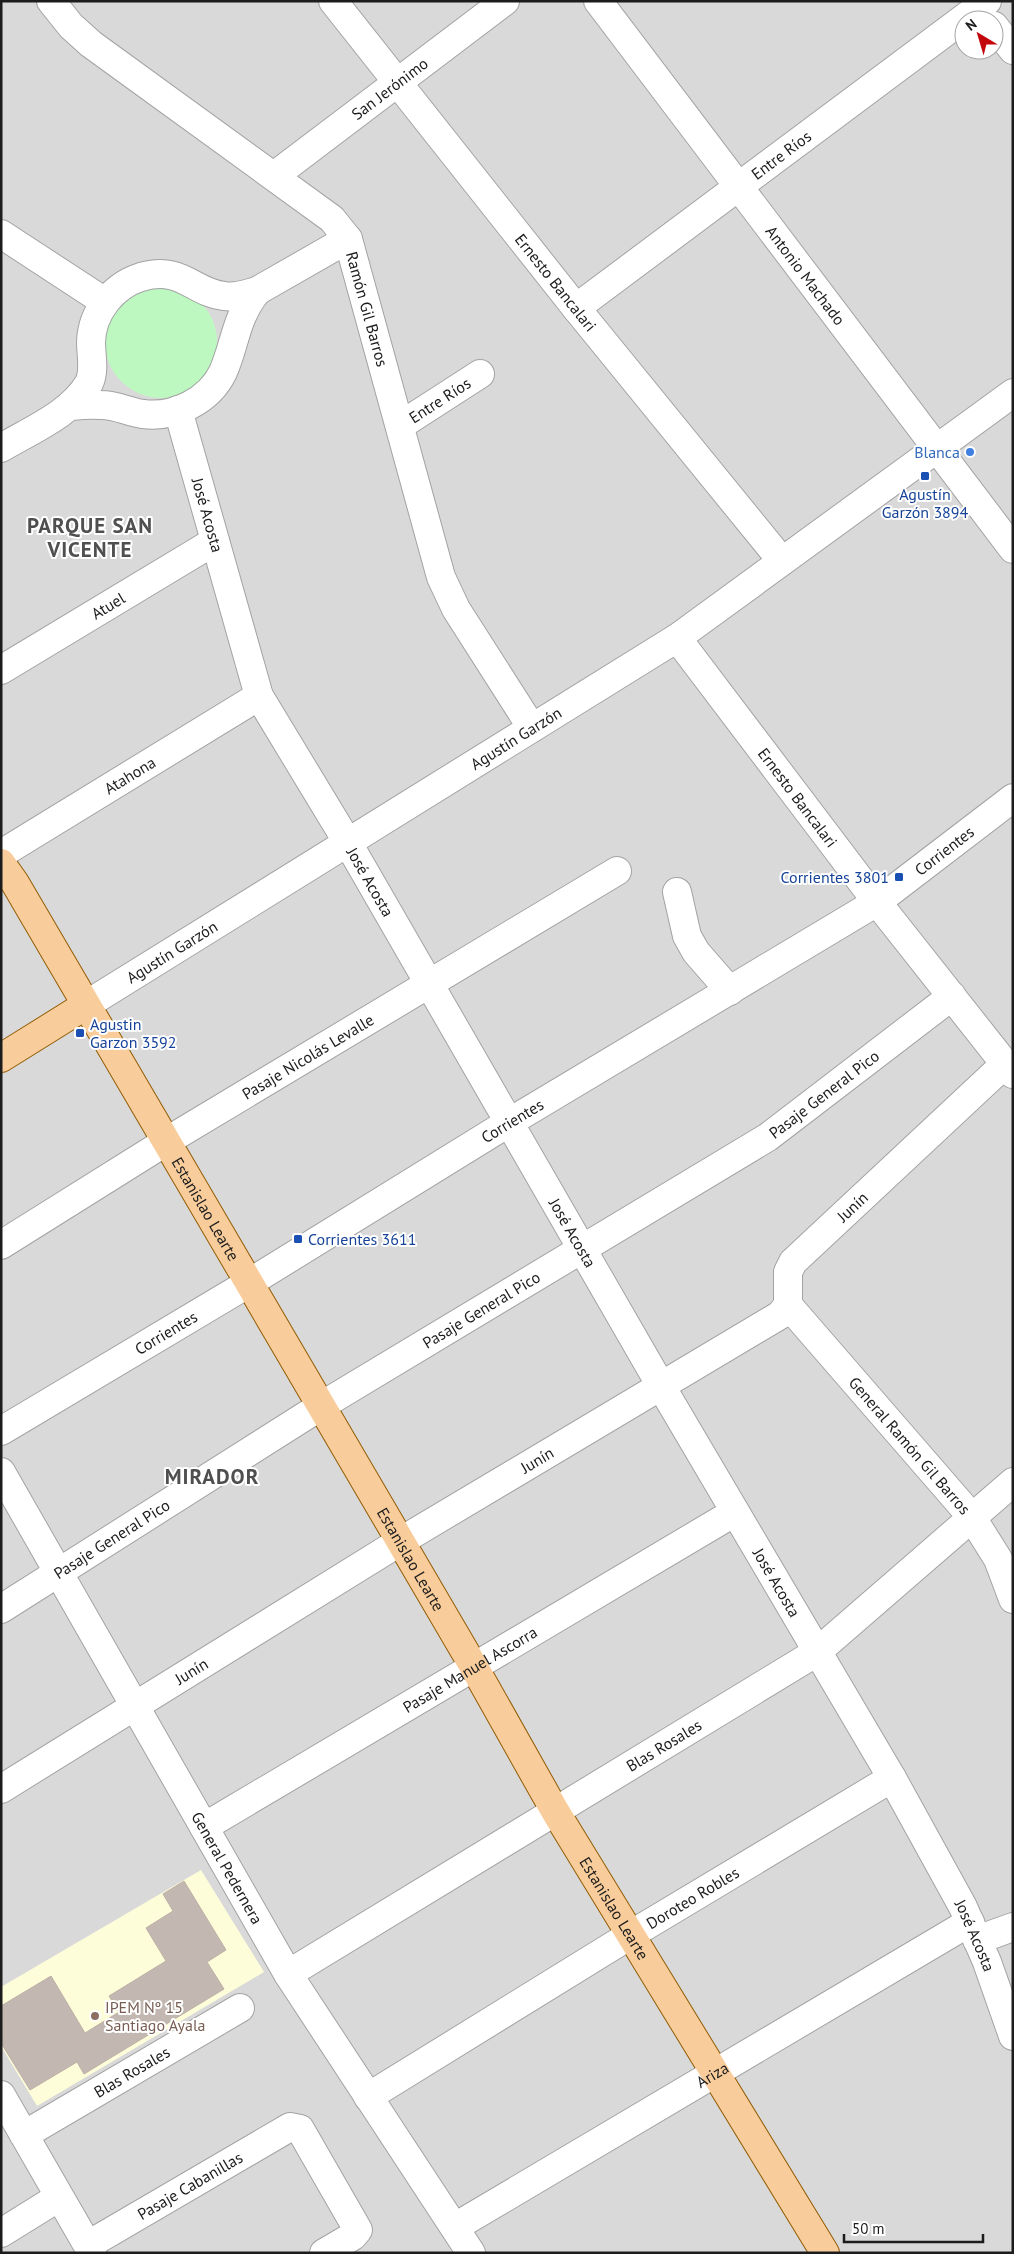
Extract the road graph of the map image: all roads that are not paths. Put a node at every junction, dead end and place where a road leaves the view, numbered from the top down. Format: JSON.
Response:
{"nodes":[{"id":1,"x":51,"y":1,"type":"edge"},
{"id":2,"x":333,"y":1,"type":"edge"},
{"id":3,"x":505,"y":1,"type":"edge"},
{"id":4,"x":598,"y":1,"type":"edge"},
{"id":5,"x":954,"y":33,"type":"edge"},
{"id":6,"x":1004,"y":37,"type":"edge"},
{"id":7,"x":1013,"y":50,"type":"edge"},
{"id":8,"x":397,"y":83,"type":"junction"},
{"id":9,"x":274,"y":176,"type":"junction"},
{"id":10,"x":737,"y":188,"type":"junction"},
{"id":11,"x":348,"y":239,"type":"junction"},
{"id":12,"x":6,"y":245,"type":"edge"},
{"id":13,"x":257,"y":291,"type":"junction"},
{"id":14,"x":210,"y":293,"type":"junction"},
{"id":15,"x":105,"y":302,"type":"junction"},
{"id":16,"x":576,"y":308,"type":"junction"},
{"id":17,"x":233,"y":342,"type":"junction"},
{"id":18,"x":92,"y":352,"type":"junction"},
{"id":19,"x":480,"y":374,"type":"dead end"},
{"id":20,"x":1013,"y":393,"type":"edge"},
{"id":21,"x":71,"y":406,"type":"junction"},
{"id":22,"x":178,"y":410,"type":"junction"},
{"id":23,"x":132,"y":412,"type":"junction"},
{"id":24,"x":400,"y":425,"type":"junction"},
{"id":25,"x":1,"y":448,"type":"edge"},
{"id":26,"x":936,"y":448,"type":"junction"},
{"id":27,"x":215,"y":541,"type":"junction"},
{"id":28,"x":1013,"y":548,"type":"edge"},
{"id":29,"x":782,"y":561,"type":"junction"},
{"id":30,"x":677,"y":638,"type":"junction"},
{"id":31,"x":1,"y":670,"type":"edge"},
{"id":32,"x":259,"y":696,"type":"junction"},
{"id":33,"x":532,"y":728,"type":"junction"},
{"id":34,"x":1013,"y":798,"type":"edge"},
{"id":35,"x":348,"y":843,"type":"junction"},
{"id":36,"x":1,"y":854,"type":"edge"},
{"id":37,"x":1,"y":863,"type":"edge"},
{"id":38,"x":617,"y":871,"type":"dead end"},
{"id":39,"x":677,"y":892,"type":"dead end"},
{"id":40,"x":877,"y":902,"type":"junction"},
{"id":41,"x":429,"y":986,"type":"junction"},
{"id":42,"x":730,"y":991,"type":"junction"},
{"id":43,"x":952,"y":996,"type":"junction"},
{"id":44,"x":86,"y":1005,"type":"junction"},
{"id":45,"x":1,"y":1058,"type":"edge"},
{"id":46,"x":1009,"y":1069,"type":"edge"},
{"id":47,"x":508,"y":1122,"type":"junction"},
{"id":48,"x":166,"y":1141,"type":"junction"},
{"id":49,"x":1,"y":1245,"type":"edge"},
{"id":50,"x":582,"y":1249,"type":"junction"},
{"id":51,"x":249,"y":1283,"type":"junction"},
{"id":52,"x":788,"y":1305,"type":"junction"},
{"id":53,"x":661,"y":1386,"type":"junction"},
{"id":54,"x":321,"y":1406,"type":"junction"},
{"id":55,"x":1,"y":1431,"type":"edge"},
{"id":56,"x":1,"y":1472,"type":"edge"},
{"id":57,"x":1013,"y":1482,"type":"edge"},
{"id":58,"x":735,"y":1512,"type":"junction"},
{"id":59,"x":970,"y":1516,"type":"junction"},
{"id":60,"x":401,"y":1541,"type":"junction"},
{"id":61,"x":59,"y":1572,"type":"junction"},
{"id":62,"x":1013,"y":1599,"type":"edge"},
{"id":63,"x":1,"y":1609,"type":"edge"},
{"id":64,"x":817,"y":1652,"type":"junction"},
{"id":65,"x":474,"y":1667,"type":"junction"},
{"id":66,"x":135,"y":1706,"type":"junction"},
{"id":67,"x":892,"y":1778,"type":"junction"},
{"id":68,"x":1,"y":1789,"type":"edge"},
{"id":69,"x":555,"y":1811,"type":"junction"},
{"id":70,"x":204,"y":1826,"type":"junction"},
{"id":71,"x":1013,"y":1927,"type":"edge"},
{"id":72,"x":973,"y":1931,"type":"junction"},
{"id":73,"x":632,"y":1934,"type":"junction"},
{"id":74,"x":288,"y":1974,"type":"junction"},
{"id":75,"x":240,"y":2008,"type":"dead end"},
{"id":76,"x":1013,"y":2036,"type":"edge"},
{"id":77,"x":715,"y":2071,"type":"junction"},
{"id":78,"x":1,"y":2095,"type":"edge"},
{"id":79,"x":368,"y":2097,"type":"junction"},
{"id":80,"x":24,"y":2135,"type":"junction"},
{"id":81,"x":59,"y":2197,"type":"junction"},
{"id":82,"x":455,"y":2228,"type":"junction"},
{"id":83,"x":1,"y":2233,"type":"edge"},
{"id":84,"x":90,"y":2249,"type":"edge"},
{"id":85,"x":324,"y":2253,"type":"edge"},
{"id":86,"x":471,"y":2253,"type":"edge"},
{"id":87,"x":825,"y":2253,"type":"edge"}],
"edges":[{"from":1,"to":9,"type":"street","name":"Ramón Gil Barros"},
{"from":2,"to":8,"type":"street","name":"Ernesto Bancalari"},
{"from":3,"to":8,"type":"street","name":"San Jerónimo"},
{"from":4,"to":10,"type":"street","name":"Antonio Machado"},
{"from":5,"to":10,"type":"street","name":"Entre Ríos"},
{"from":6,"to":7,"type":"street"},
{"from":8,"to":9,"type":"street","name":"San Jerónimo"},
{"from":8,"to":16,"type":"street","name":"Ernesto Bancalari"},
{"from":9,"to":11,"type":"street","name":"Ramón Gil Barros"},
{"from":10,"to":16,"type":"street","name":"Entre Ríos"},
{"from":10,"to":26,"type":"street","name":"Antonio Machado"},
{"from":11,"to":13,"type":"street"},
{"from":11,"to":24,"type":"street","name":"Ramón Gil Barros"},
{"from":12,"to":15,"type":"street"},
{"from":13,"to":14,"type":"street"},
{"from":13,"to":17,"type":"street"},
{"from":14,"to":15,"type":"street"},
{"from":14,"to":17,"type":"street"},
{"from":15,"to":18,"type":"street"},
{"from":16,"to":29,"type":"street","name":"Ernesto Bancalari"},
{"from":17,"to":22,"type":"street"},
{"from":18,"to":21,"type":"street"},
{"from":18,"to":23,"type":"street"},
{"from":19,"to":24,"type":"street","name":"Entre Ríos"},
{"from":20,"to":26,"type":"street","name":"Agustín Garzón"},
{"from":21,"to":23,"type":"street"},
{"from":21,"to":25,"type":"street"},
{"from":22,"to":23,"type":"street"},
{"from":22,"to":27,"type":"street","name":"José Acosta"},
{"from":24,"to":33,"type":"street","name":"Ramón Gil Barros"},
{"from":26,"to":28,"type":"street","name":"Antonio Machado"},
{"from":26,"to":29,"type":"street","name":"Agustín Garzón"},
{"from":27,"to":31,"type":"street","name":"Atuel"},
{"from":27,"to":32,"type":"street","name":"José Acosta"},
{"from":29,"to":30,"type":"street","name":"Agustín Garzón"},
{"from":30,"to":33,"type":"street","name":"Agustín Garzón"},
{"from":30,"to":40,"type":"street","name":"Ernesto Bancalari"},
{"from":32,"to":35,"type":"street","name":"José Acosta"},
{"from":32,"to":36,"type":"street","name":"Atahona"},
{"from":33,"to":35,"type":"street","name":"Agustín Garzón"},
{"from":34,"to":40,"type":"street","name":"Corrientes"},
{"from":35,"to":41,"type":"street","name":"José Acosta"},
{"from":35,"to":44,"type":"street","name":"Agustín Garzón"},
{"from":37,"to":44,"type":"main road","name":"Estanislao Learte"},
{"from":38,"to":41,"type":"street","name":"Pasaje Nicolás Levalle"},
{"from":39,"to":42,"type":"street"},
{"from":40,"to":42,"type":"street","name":"Corrientes"},
{"from":40,"to":43,"type":"street","name":"Ernesto Bancalari"},
{"from":41,"to":47,"type":"street","name":"José Acosta"},
{"from":41,"to":48,"type":"street","name":"Pasaje Nicolás Levalle"},
{"from":42,"to":47,"type":"street","name":"Corrientes"},
{"from":43,"to":46,"type":"street","name":"Ernesto Bancalari"},
{"from":43,"to":50,"type":"street","name":"Pasaje General Pico"},
{"from":44,"to":45,"type":"main road","name":"Agustín Garzón"},
{"from":44,"to":48,"type":"main road","name":"Estanislao Learte"},
{"from":46,"to":52,"type":"street","name":"Junín"},
{"from":47,"to":50,"type":"street","name":"José Acosta"},
{"from":47,"to":51,"type":"street","name":"Corrientes"},
{"from":48,"to":49,"type":"street","name":"Pasaje Nicolás Levalle"},
{"from":48,"to":51,"type":"main road","name":"Estanislao Learte"},
{"from":50,"to":53,"type":"street","name":"José Acosta"},
{"from":50,"to":54,"type":"street","name":"Pasaje General Pico"},
{"from":51,"to":54,"type":"main road","name":"Estanislao Learte"},
{"from":51,"to":55,"type":"street","name":"Corrientes"},
{"from":52,"to":53,"type":"street","name":"Junín"},
{"from":52,"to":59,"type":"street","name":"General Ramón Gil Barros"},
{"from":53,"to":58,"type":"street","name":"José Acosta"},
{"from":53,"to":60,"type":"street","name":"Junín"},
{"from":54,"to":60,"type":"main road","name":"Estanislao Learte"},
{"from":54,"to":61,"type":"street","name":"Pasaje General Pico"},
{"from":56,"to":61,"type":"street","name":"General Pedernera"},
{"from":57,"to":59,"type":"street","name":"Blas Rosales"},
{"from":58,"to":64,"type":"street","name":"José Acosta"},
{"from":58,"to":65,"type":"street","name":"Pasaje Manuel Ascorra"},
{"from":59,"to":62,"type":"street","name":"General Ramón Gil Barros"},
{"from":59,"to":64,"type":"street","name":"Blas Rosales"},
{"from":60,"to":65,"type":"main road","name":"Estanislao Learte"},
{"from":60,"to":66,"type":"street","name":"Junín"},
{"from":61,"to":63,"type":"street","name":"Pasaje General Pico"},
{"from":61,"to":66,"type":"street","name":"General Pedernera"},
{"from":64,"to":67,"type":"street","name":"José Acosta"},
{"from":64,"to":69,"type":"street","name":"Blas Rosales"},
{"from":65,"to":69,"type":"main road","name":"Estanislao Learte"},
{"from":65,"to":70,"type":"street","name":"Pasaje Manuel Ascorra"},
{"from":66,"to":68,"type":"street","name":"Junín"},
{"from":66,"to":70,"type":"street","name":"General Pedernera"},
{"from":67,"to":72,"type":"street","name":"José Acosta"},
{"from":67,"to":73,"type":"street","name":"Doroteo Robles"},
{"from":69,"to":73,"type":"main road","name":"Estanislao Learte"},
{"from":69,"to":74,"type":"street","name":"Blas Rosales"},
{"from":70,"to":74,"type":"street","name":"General Pedernera"},
{"from":71,"to":72,"type":"street","name":"Ariza"},
{"from":72,"to":76,"type":"street","name":"José Acosta"},
{"from":72,"to":77,"type":"street","name":"Ariza"},
{"from":73,"to":77,"type":"main road","name":"Estanislao Learte"},
{"from":73,"to":79,"type":"street","name":"Doroteo Robles"},
{"from":74,"to":79,"type":"street","name":"General Pedernera"},
{"from":75,"to":80,"type":"street","name":"Blas Rosales"},
{"from":77,"to":82,"type":"street","name":"Ariza"},
{"from":77,"to":87,"type":"main road","name":"Estanislao Learte"},
{"from":78,"to":80,"type":"street"},
{"from":79,"to":82,"type":"street","name":"General Pedernera"},
{"from":80,"to":81,"type":"street"},
{"from":81,"to":83,"type":"street"},
{"from":81,"to":84,"type":"street"},
{"from":82,"to":86,"type":"street","name":"General Pedernera"},
{"from":84,"to":85,"type":"street","name":"Pasaje Cabanillas"}]}
